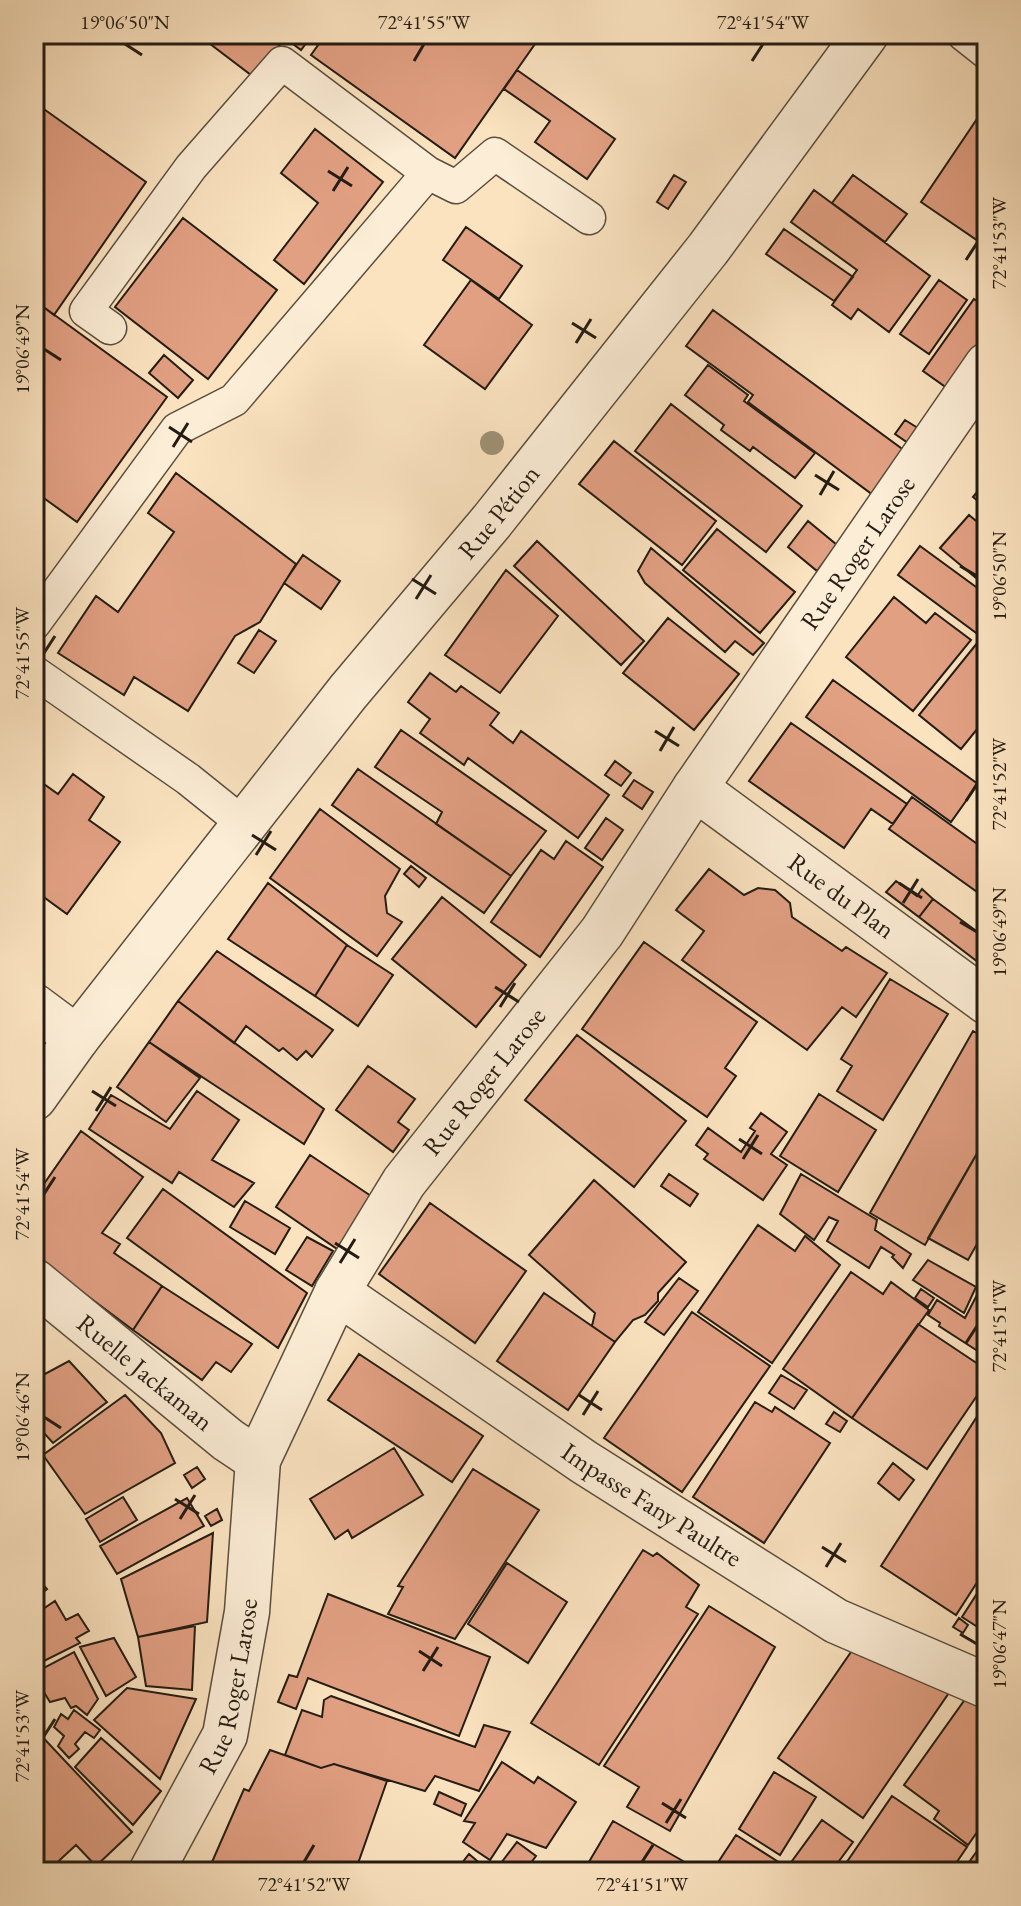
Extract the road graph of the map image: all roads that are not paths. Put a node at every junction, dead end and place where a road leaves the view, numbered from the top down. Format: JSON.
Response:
{"nodes":[{"id":1,"x":866,"y":34,"type":"edge"},
{"id":2,"x":963,"y":34,"type":"edge"},
{"id":3,"x":987,"y":53,"type":"edge"},
{"id":4,"x":428,"y":173,"type":"junction"},
{"id":5,"x":589,"y":218,"type":"dead end"},
{"id":6,"x":110,"y":328,"type":"dead end"},
{"id":7,"x":987,"y":365,"type":"edge"},
{"id":8,"x":34,"y":624,"type":"edge"},
{"id":9,"x":34,"y":672,"type":"edge"},
{"id":10,"x":695,"y":788,"type":"junction"},
{"id":11,"x":244,"y":824,"type":"junction"},
{"id":12,"x":987,"y":1002,"type":"edge"},
{"id":13,"x":34,"y":1006,"type":"edge"},
{"id":14,"x":77,"y":1038,"type":"junction"},
{"id":15,"x":34,"y":1098,"type":"edge"},
{"id":16,"x":34,"y":1281,"type":"edge"},
{"id":17,"x":337,"y":1292,"type":"junction"},
{"id":18,"x":258,"y":1460,"type":"junction"},
{"id":19,"x":987,"y":1686,"type":"edge"},
{"id":20,"x":151,"y":1872,"type":"edge"}],
"edges":[{"from":1,"to":11,"type":"street","name":"Rue Pétion"},
{"from":2,"to":3,"type":"lane"},
{"from":4,"to":5,"type":"lane"},
{"from":4,"to":6,"type":"lane"},
{"from":4,"to":8,"type":"lane"},
{"from":7,"to":10,"type":"street","name":"Rue Roger Larose"},
{"from":9,"to":11,"type":"lane"},
{"from":10,"to":12,"type":"street","name":"Rue du Plan"},
{"from":10,"to":17,"type":"street","name":"Rue Roger Larose"},
{"from":11,"to":14,"type":"street","name":"Rue Pétion"},
{"from":13,"to":14,"type":"street"},
{"from":14,"to":15,"type":"street","name":"Rue Pétion"},
{"from":16,"to":18,"type":"street","name":"Ruelle Jackaman"},
{"from":17,"to":18,"type":"street","name":"Rue Roger Larose"},
{"from":17,"to":19,"type":"street","name":"Impasse Fany Paultre"},
{"from":18,"to":20,"type":"street","name":"Rue Roger Larose"}]}
